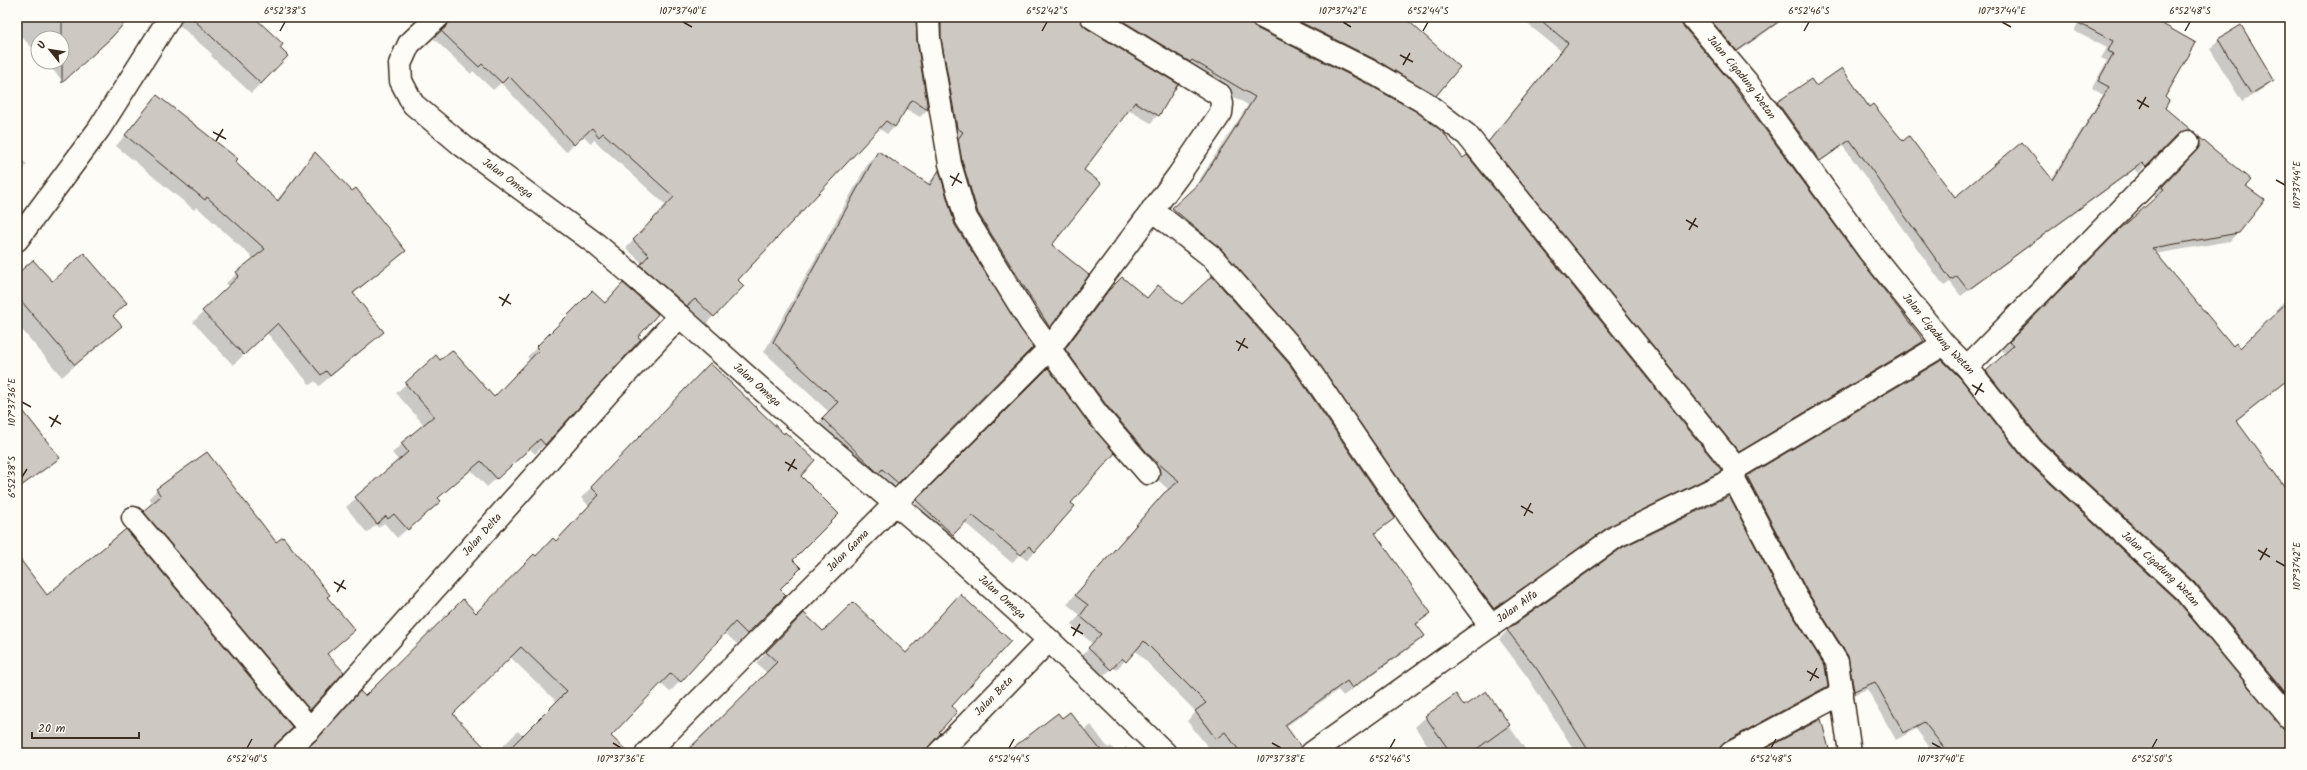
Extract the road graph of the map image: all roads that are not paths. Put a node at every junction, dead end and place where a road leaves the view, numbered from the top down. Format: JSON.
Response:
{"nodes":[{"id":1,"x":170,"y":17,"type":"edge"},
{"id":2,"x":438,"y":17,"type":"edge"},
{"id":3,"x":928,"y":17,"type":"edge"},
{"id":4,"x":1092,"y":17,"type":"edge"},
{"id":5,"x":1262,"y":17,"type":"edge"},
{"id":6,"x":1692,"y":17,"type":"edge"},
{"id":7,"x":2188,"y":142,"type":"dead end"},
{"id":8,"x":1152,"y":210,"type":"junction"},
{"id":9,"x":17,"y":240,"type":"edge"},
{"id":10,"x":680,"y":316,"type":"junction"},
{"id":11,"x":1944,"y":344,"type":"junction"},
{"id":12,"x":1050,"y":348,"type":"junction"},
{"id":13,"x":1967,"y":367,"type":"junction"},
{"id":14,"x":1148,"y":473,"type":"dead end"},
{"id":15,"x":1735,"y":473,"type":"junction"},
{"id":16,"x":897,"y":503,"type":"junction"},
{"id":17,"x":133,"y":518,"type":"dead end"},
{"id":18,"x":1491,"y":626,"type":"junction"},
{"id":19,"x":1049,"y":640,"type":"junction"},
{"id":20,"x":1842,"y":693,"type":"junction"},
{"id":21,"x":2290,"y":718,"type":"edge"},
{"id":22,"x":310,"y":730,"type":"junction"},
{"id":23,"x":284,"y":753,"type":"edge"},
{"id":24,"x":647,"y":753,"type":"edge"},
{"id":25,"x":940,"y":753,"type":"edge"},
{"id":26,"x":1164,"y":753,"type":"edge"},
{"id":27,"x":1312,"y":753,"type":"edge"},
{"id":28,"x":1731,"y":753,"type":"edge"},
{"id":29,"x":1850,"y":753,"type":"edge"}],
"edges":[{"from":1,"to":9,"type":"street"},
{"from":2,"to":10,"type":"street","name":"Jalan Omega"},
{"from":3,"to":12,"type":"street"},
{"from":4,"to":8,"type":"street","name":"Jalan Gama"},
{"from":5,"to":15,"type":"street"},
{"from":6,"to":11,"type":"street","name":"Jalan Cigadung Wetan"},
{"from":7,"to":13,"type":"street"},
{"from":8,"to":12,"type":"street","name":"Jalan Gama"},
{"from":8,"to":18,"type":"street"},
{"from":10,"to":16,"type":"street","name":"Jalan Omega"},
{"from":10,"to":22,"type":"street","name":"Jalan Delta"},
{"from":11,"to":13,"type":"street","name":"Jalan Cigadung Wetan"},
{"from":11,"to":15,"type":"street","name":"Jalan Alfa"},
{"from":12,"to":14,"type":"street"},
{"from":12,"to":16,"type":"street","name":"Jalan Gama"},
{"from":13,"to":21,"type":"street","name":"Jalan Cigadung Wetan"},
{"from":15,"to":18,"type":"street","name":"Jalan Alfa"},
{"from":15,"to":20,"type":"street"},
{"from":16,"to":19,"type":"street","name":"Jalan Omega"},
{"from":16,"to":24,"type":"street","name":"Jalan Gama"},
{"from":17,"to":22,"type":"street"},
{"from":18,"to":27,"type":"street","name":"Jalan Alfa"},
{"from":19,"to":25,"type":"street","name":"Jalan Beta"},
{"from":19,"to":26,"type":"street","name":"Jalan Omega"},
{"from":20,"to":28,"type":"street"},
{"from":20,"to":29,"type":"street"},
{"from":22,"to":23,"type":"street","name":"Jalan Delta"}]}
